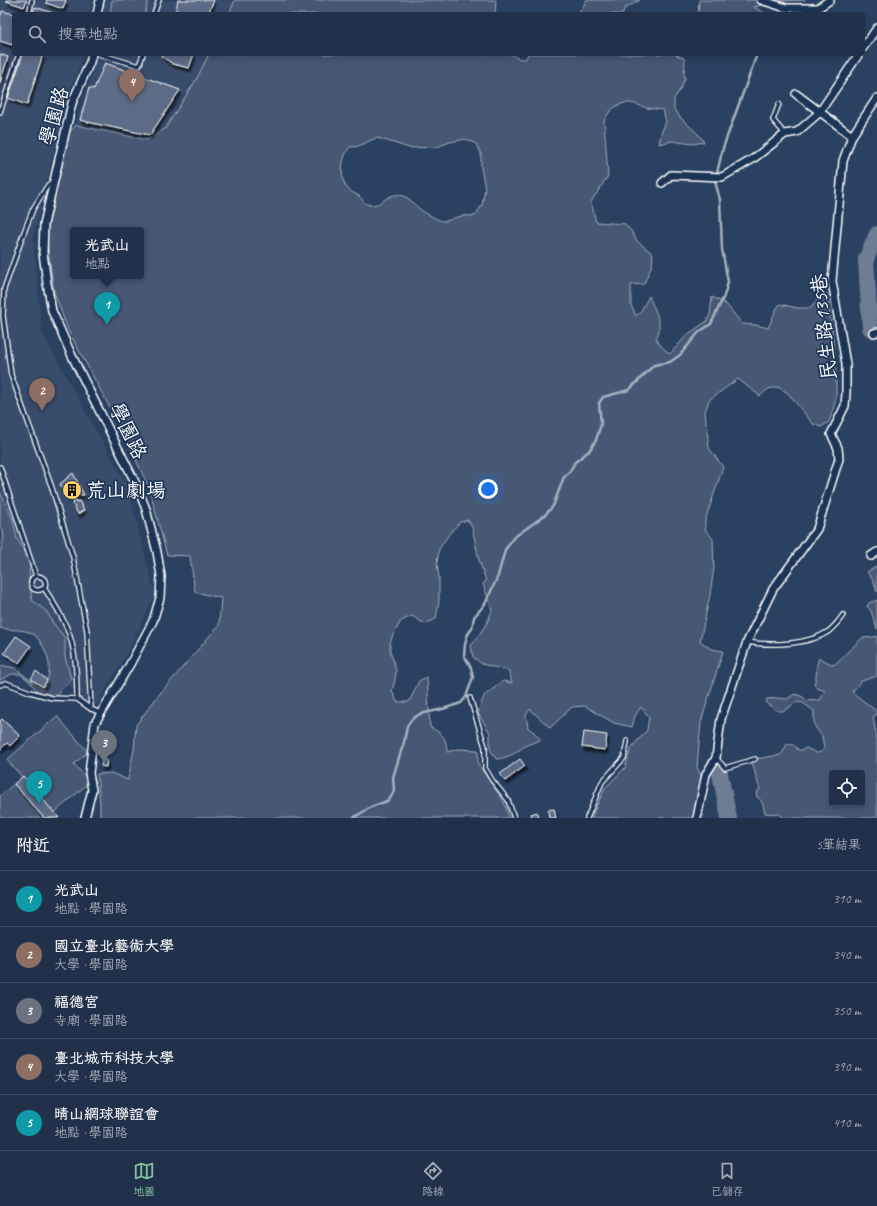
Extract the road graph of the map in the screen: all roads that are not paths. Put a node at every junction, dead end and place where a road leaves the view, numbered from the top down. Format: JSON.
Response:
{"nodes":[{"id":1,"x":32,"y":0,"type":"edge"},
{"id":2,"x":100,"y":0,"type":"edge"},
{"id":3,"x":159,"y":0,"type":"edge"},
{"id":4,"x":761,"y":0,"type":"edge"},
{"id":5,"x":830,"y":0,"type":"edge"},
{"id":6,"x":29,"y":12,"type":"edge"},
{"id":7,"x":97,"y":12,"type":"edge"},
{"id":8,"x":155,"y":12,"type":"edge"},
{"id":9,"x":877,"y":28,"type":"edge"},
{"id":10,"x":865,"y":45,"type":"edge"},
{"id":11,"x":18,"y":56,"type":"edge"},
{"id":12,"x":92,"y":56,"type":"edge"},
{"id":13,"x":106,"y":56,"type":"edge"},
{"id":14,"x":142,"y":56,"type":"edge"},
{"id":15,"x":858,"y":56,"type":"edge"},
{"id":16,"x":796,"y":94,"type":"dead end"},
{"id":17,"x":877,"y":98,"type":"edge"},
{"id":18,"x":779,"y":104,"type":"dead end"},
{"id":19,"x":0,"y":112,"type":"edge"},
{"id":20,"x":819,"y":112,"type":"junction"},
{"id":21,"x":785,"y":134,"type":"junction"},
{"id":22,"x":852,"y":136,"type":"junction"},
{"id":23,"x":54,"y":179,"type":"junction"},
{"id":24,"x":662,"y":183,"type":"dead end"},
{"id":25,"x":0,"y":467,"type":"edge"},
{"id":26,"x":36,"y":576,"type":"junction"},
{"id":27,"x":44,"y":588,"type":"junction"},
{"id":28,"x":843,"y":615,"type":"dead end"},
{"id":29,"x":747,"y":642,"type":"junction"},
{"id":30,"x":0,"y":685,"type":"edge"},
{"id":31,"x":470,"y":698,"type":"dead end"},
{"id":32,"x":77,"y":699,"type":"junction"},
{"id":33,"x":91,"y":709,"type":"junction"},
{"id":34,"x":101,"y":713,"type":"junction"},
{"id":35,"x":627,"y":741,"type":"dead end"},
{"id":36,"x":716,"y":758,"type":"junction"},
{"id":37,"x":755,"y":759,"type":"dead end"},
{"id":38,"x":85,"y":818,"type":"edge"},
{"id":39,"x":514,"y":818,"type":"edge"},
{"id":40,"x":586,"y":818,"type":"edge"},
{"id":41,"x":698,"y":818,"type":"edge"}],
"edges":[{"from":1,"to":6,"type":"lane"},
{"from":2,"to":7,"type":"street"},
{"from":3,"to":8,"type":"lane"},
{"from":4,"to":5,"type":"street"},
{"from":9,"to":10,"type":"street"},
{"from":11,"to":19,"type":"lane"},
{"from":12,"to":23,"type":"street","name":"學園路"},
{"from":13,"to":14,"type":"lane"},
{"from":15,"to":20,"type":"street"},
{"from":16,"to":20,"type":"street"},
{"from":17,"to":22,"type":"street","name":"民生路135巷"},
{"from":18,"to":21,"type":"lane"},
{"from":20,"to":21,"type":"street"},
{"from":20,"to":22,"type":"street"},
{"from":21,"to":24,"type":"street"},
{"from":22,"to":29,"type":"street","name":"民生路135巷"},
{"from":23,"to":33,"type":"lane"},
{"from":23,"to":34,"type":"street","name":"學園路"},
{"from":25,"to":26,"type":"lane"},
{"from":26,"to":27,"type":"lane"},
{"from":26,"to":27,"type":"lane"},
{"from":27,"to":32,"type":"lane"},
{"from":28,"to":29,"type":"lane"},
{"from":29,"to":36,"type":"street","name":"民生路135巷"},
{"from":30,"to":32,"type":"lane"},
{"from":31,"to":39,"type":"lane"},
{"from":32,"to":33,"type":"lane"},
{"from":33,"to":34,"type":"lane"},
{"from":34,"to":38,"type":"street","name":"學園路"},
{"from":35,"to":40,"type":"lane"},
{"from":36,"to":37,"type":"lane"},
{"from":36,"to":41,"type":"street"}]}
